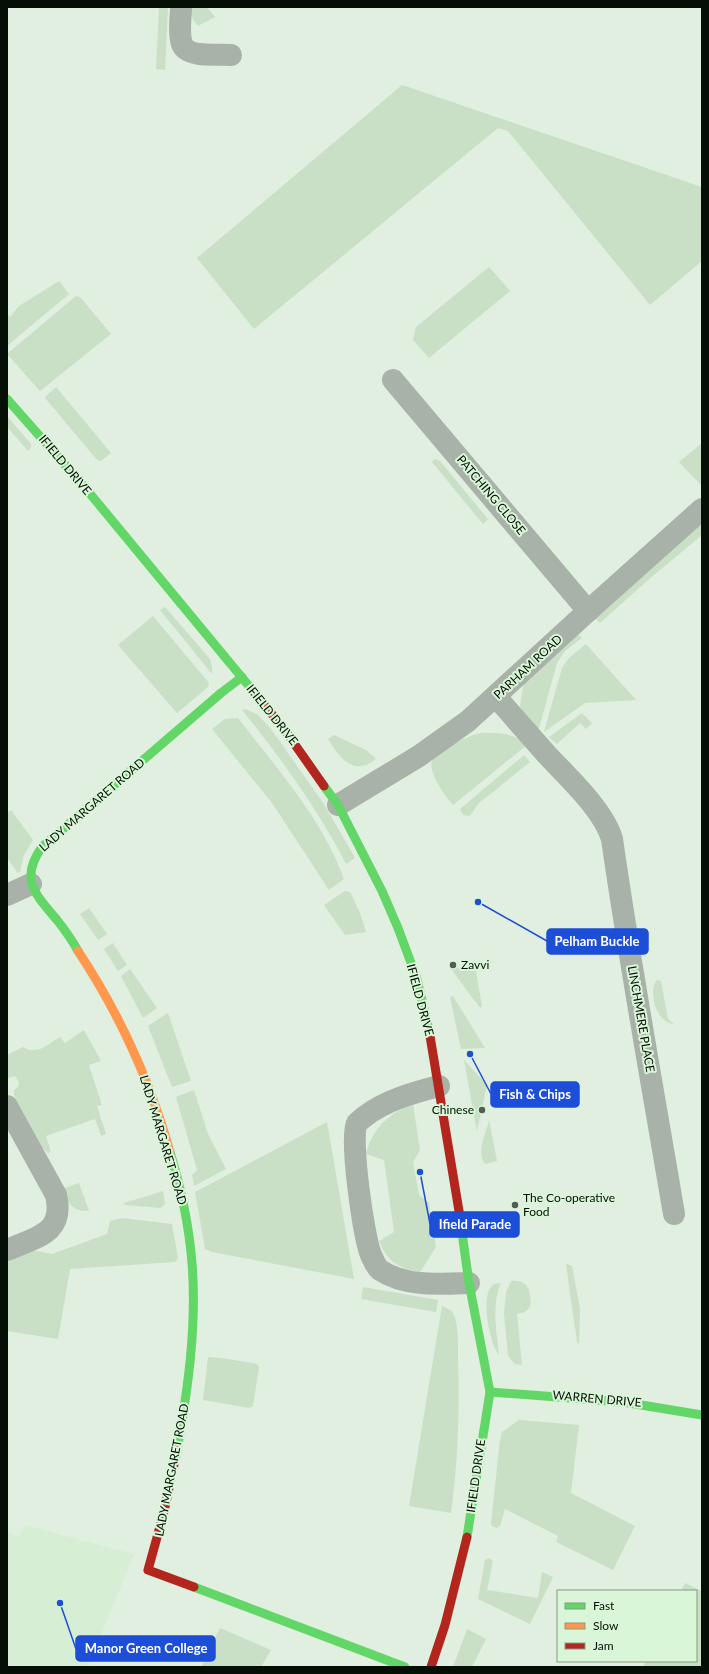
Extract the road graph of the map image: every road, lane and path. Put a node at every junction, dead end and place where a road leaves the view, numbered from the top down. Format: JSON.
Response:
{"nodes":[{"id":1,"x":182,"y":7,"type":"edge"},
{"id":2,"x":231,"y":55,"type":"dead end"},
{"id":3,"x":393,"y":380,"type":"dead end"},
{"id":4,"x":7,"y":399,"type":"edge"},
{"id":5,"x":702,"y":509,"type":"edge"},
{"id":6,"x":588,"y":611,"type":"junction"},
{"id":7,"x":242,"y":677,"type":"junction"},
{"id":8,"x":496,"y":697,"type":"junction"},
{"id":9,"x":338,"y":805,"type":"junction"},
{"id":10,"x":31,"y":884,"type":"junction"},
{"id":11,"x":7,"y":895,"type":"edge"},
{"id":12,"x":439,"y":1086,"type":"junction"},
{"id":13,"x":7,"y":1106,"type":"edge"},
{"id":14,"x":674,"y":1214,"type":"dead end"},
{"id":15,"x":7,"y":1250,"type":"edge"},
{"id":16,"x":469,"y":1283,"type":"junction"},
{"id":17,"x":490,"y":1392,"type":"junction"},
{"id":18,"x":702,"y":1415,"type":"edge"},
{"id":19,"x":405,"y":1667,"type":"edge"},
{"id":20,"x":431,"y":1667,"type":"edge"}],
"edges":[{"from":1,"to":2,"type":"street"},
{"from":3,"to":6,"type":"street","name":"PATCHING CLOSE"},
{"from":4,"to":7,"type":"street","name":"IFIELD DRIVE"},
{"from":5,"to":6,"type":"street","name":"PARHAM ROAD"},
{"from":6,"to":8,"type":"street","name":"PARHAM ROAD"},
{"from":7,"to":9,"type":"street","name":"IFIELD DRIVE"},
{"from":7,"to":10,"type":"street","name":"LADY MARGARET ROAD"},
{"from":8,"to":9,"type":"street","name":"PARHAM ROAD"},
{"from":8,"to":14,"type":"street","name":"LINCHMERE PLACE"},
{"from":9,"to":12,"type":"street","name":"IFIELD DRIVE"},
{"from":10,"to":11,"type":"street"},
{"from":10,"to":19,"type":"street","name":"LADY MARGARET ROAD"},
{"from":12,"to":16,"type":"street","name":"IFIELD DRIVE"},
{"from":12,"to":16,"type":"street"},
{"from":13,"to":15,"type":"street"},
{"from":16,"to":17,"type":"street","name":"IFIELD DRIVE"},
{"from":17,"to":18,"type":"street","name":"WARREN DRIVE"},
{"from":17,"to":20,"type":"street","name":"IFIELD DRIVE"}]}
